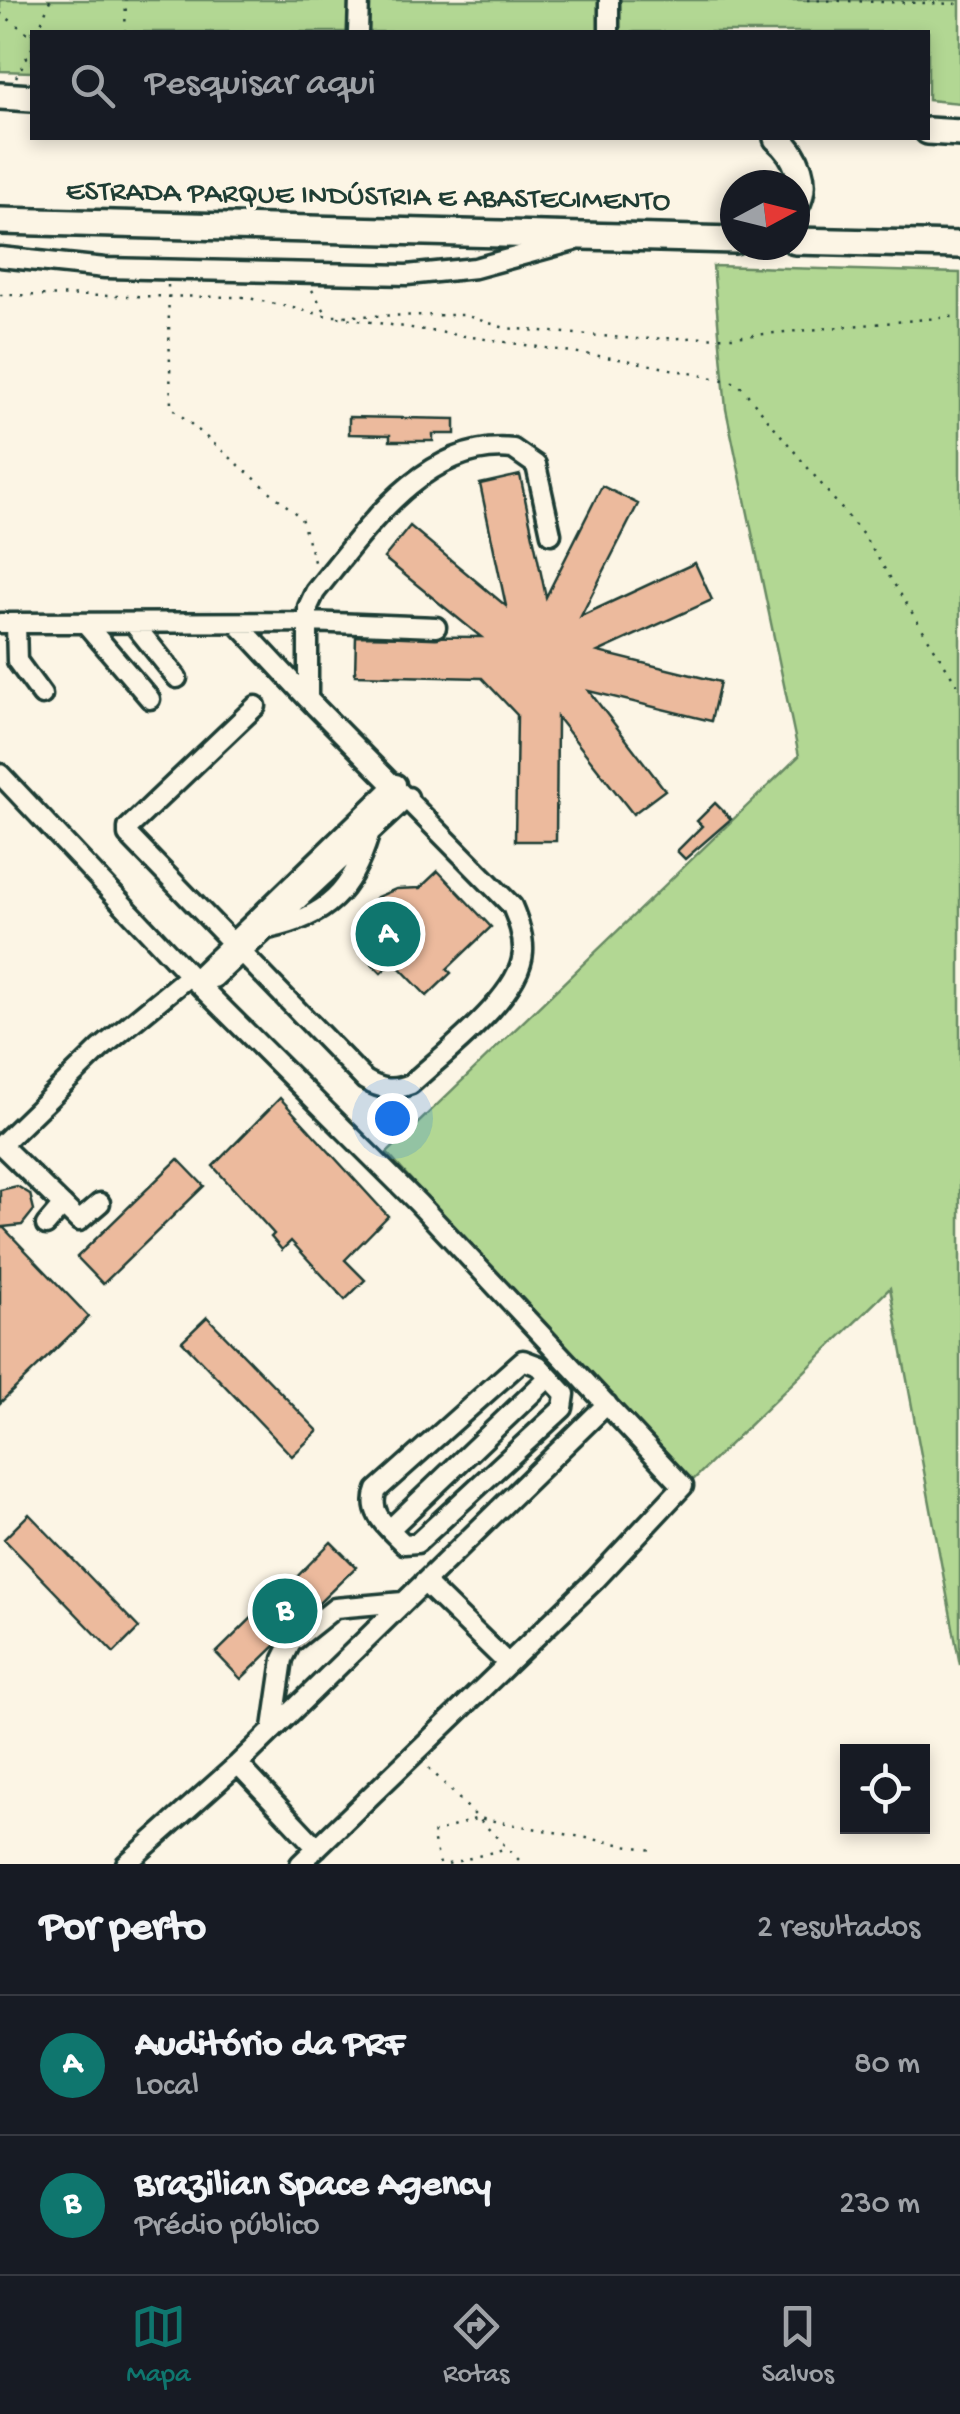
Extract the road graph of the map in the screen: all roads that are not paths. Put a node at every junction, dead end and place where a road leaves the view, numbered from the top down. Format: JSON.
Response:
{"nodes":[{"id":1,"x":359,"y":0,"type":"edge"},
{"id":2,"x":609,"y":0,"type":"edge"},
{"id":3,"x":358,"y":30,"type":"edge"},
{"id":4,"x":609,"y":30,"type":"edge"},
{"id":5,"x":4,"y":89,"type":"edge"},
{"id":6,"x":30,"y":97,"type":"edge"},
{"id":7,"x":960,"y":119,"type":"edge"},
{"id":8,"x":930,"y":120,"type":"edge"},
{"id":9,"x":930,"y":131,"type":"edge"},
{"id":10,"x":960,"y":133,"type":"edge"},
{"id":11,"x":780,"y":140,"type":"edge"},
{"id":12,"x":799,"y":170,"type":"edge"},
{"id":13,"x":0,"y":220,"type":"edge"},
{"id":14,"x":592,"y":235,"type":"junction"},
{"id":15,"x":720,"y":239,"type":"edge"},
{"id":16,"x":810,"y":242,"type":"edge"},
{"id":17,"x":958,"y":246,"type":"edge"},
{"id":18,"x":0,"y":256,"type":"edge"},
{"id":19,"x":551,"y":534,"type":"dead end"},
{"id":20,"x":308,"y":622,"type":"junction"},
{"id":21,"x":8,"y":623,"type":"edge"},
{"id":22,"x":85,"y":623,"type":"junction"},
{"id":23,"x":132,"y":623,"type":"junction"},
{"id":24,"x":237,"y":623,"type":"junction"},
{"id":25,"x":436,"y":628,"type":"dead end"},
{"id":26,"x":177,"y":678,"type":"dead end"},
{"id":27,"x":42,"y":696,"type":"dead end"},
{"id":28,"x":308,"y":698,"type":"junction"},
{"id":29,"x":150,"y":699,"type":"dead end"},
{"id":30,"x":256,"y":706,"type":"dead end"},
{"id":31,"x":0,"y":774,"type":"edge"},
{"id":32,"x":402,"y":790,"type":"junction"},
{"id":33,"x":367,"y":824,"type":"junction"},
{"id":34,"x":238,"y":948,"type":"junction"},
{"id":35,"x":196,"y":981,"type":"junction"},
{"id":36,"x":1,"y":1145,"type":"edge"},
{"id":37,"x":100,"y":1203,"type":"dead end"},
{"id":38,"x":64,"y":1206,"type":"junction"},
{"id":39,"x":46,"y":1224,"type":"dead end"},
{"id":40,"x":549,"y":1377,"type":"junction"},
{"id":41,"x":607,"y":1404,"type":"junction"},
{"id":42,"x":461,"y":1505,"type":"junction"},
{"id":43,"x":481,"y":1526,"type":"junction"},
{"id":44,"x":390,"y":1529,"type":"junction"},
{"id":45,"x":424,"y":1582,"type":"junction"},
{"id":46,"x":403,"y":1602,"type":"junction"},
{"id":47,"x":506,"y":1662,"type":"junction"},
{"id":48,"x":272,"y":1728,"type":"junction"},
{"id":49,"x":238,"y":1764,"type":"junction"},
{"id":50,"x":317,"y":1848,"type":"junction"},
{"id":51,"x":126,"y":1864,"type":"edge"},
{"id":52,"x":300,"y":1864,"type":"edge"}],
"edges":[{"from":1,"to":3,"type":"lane"},
{"from":2,"to":4,"type":"lane"},
{"from":5,"to":6,"type":"highway"},
{"from":7,"to":8,"type":"highway"},
{"from":9,"to":10,"type":"highway"},
{"from":11,"to":12,"type":"highway"},
{"from":13,"to":14,"type":"highway","name":"ESTRADA PARQUE INDÚSTRIA E ABASTECIMENTO"},
{"from":14,"to":15,"type":"highway","name":"ESTRADA PARQUE INDÚSTRIA E ABASTECIMENTO"},
{"from":14,"to":18,"type":"lane"},
{"from":16,"to":17,"type":"highway"},
{"from":19,"to":20,"type":"lane"},
{"from":20,"to":24,"type":"lane"},
{"from":20,"to":25,"type":"lane"},
{"from":20,"to":28,"type":"lane"},
{"from":21,"to":22,"type":"lane"},
{"from":21,"to":27,"type":"lane"},
{"from":22,"to":23,"type":"lane"},
{"from":22,"to":29,"type":"lane"},
{"from":23,"to":24,"type":"lane"},
{"from":23,"to":26,"type":"lane"},
{"from":24,"to":28,"type":"lane"},
{"from":28,"to":32,"type":"lane"},
{"from":30,"to":34,"type":"lane"},
{"from":31,"to":35,"type":"lane"},
{"from":32,"to":33,"type":"lane"},
{"from":32,"to":34,"type":"lane"},
{"from":33,"to":34,"type":"lane"},
{"from":33,"to":34,"type":"lane"},
{"from":34,"to":35,"type":"lane"},
{"from":35,"to":36,"type":"lane"},
{"from":35,"to":41,"type":"lane"},
{"from":36,"to":38,"type":"lane"},
{"from":37,"to":38,"type":"lane"},
{"from":38,"to":39,"type":"lane"},
{"from":40,"to":42,"type":"lane"},
{"from":40,"to":44,"type":"lane"},
{"from":40,"to":44,"type":"lane"},
{"from":41,"to":43,"type":"lane"},
{"from":41,"to":47,"type":"lane"},
{"from":42,"to":43,"type":"lane"},
{"from":42,"to":44,"type":"lane"},
{"from":43,"to":45,"type":"lane"},
{"from":45,"to":46,"type":"lane"},
{"from":45,"to":47,"type":"lane"},
{"from":46,"to":48,"type":"lane"},
{"from":46,"to":48,"type":"lane"},
{"from":47,"to":50,"type":"lane"},
{"from":48,"to":49,"type":"lane"},
{"from":49,"to":50,"type":"lane"},
{"from":49,"to":51,"type":"lane"},
{"from":50,"to":52,"type":"lane"}]}
